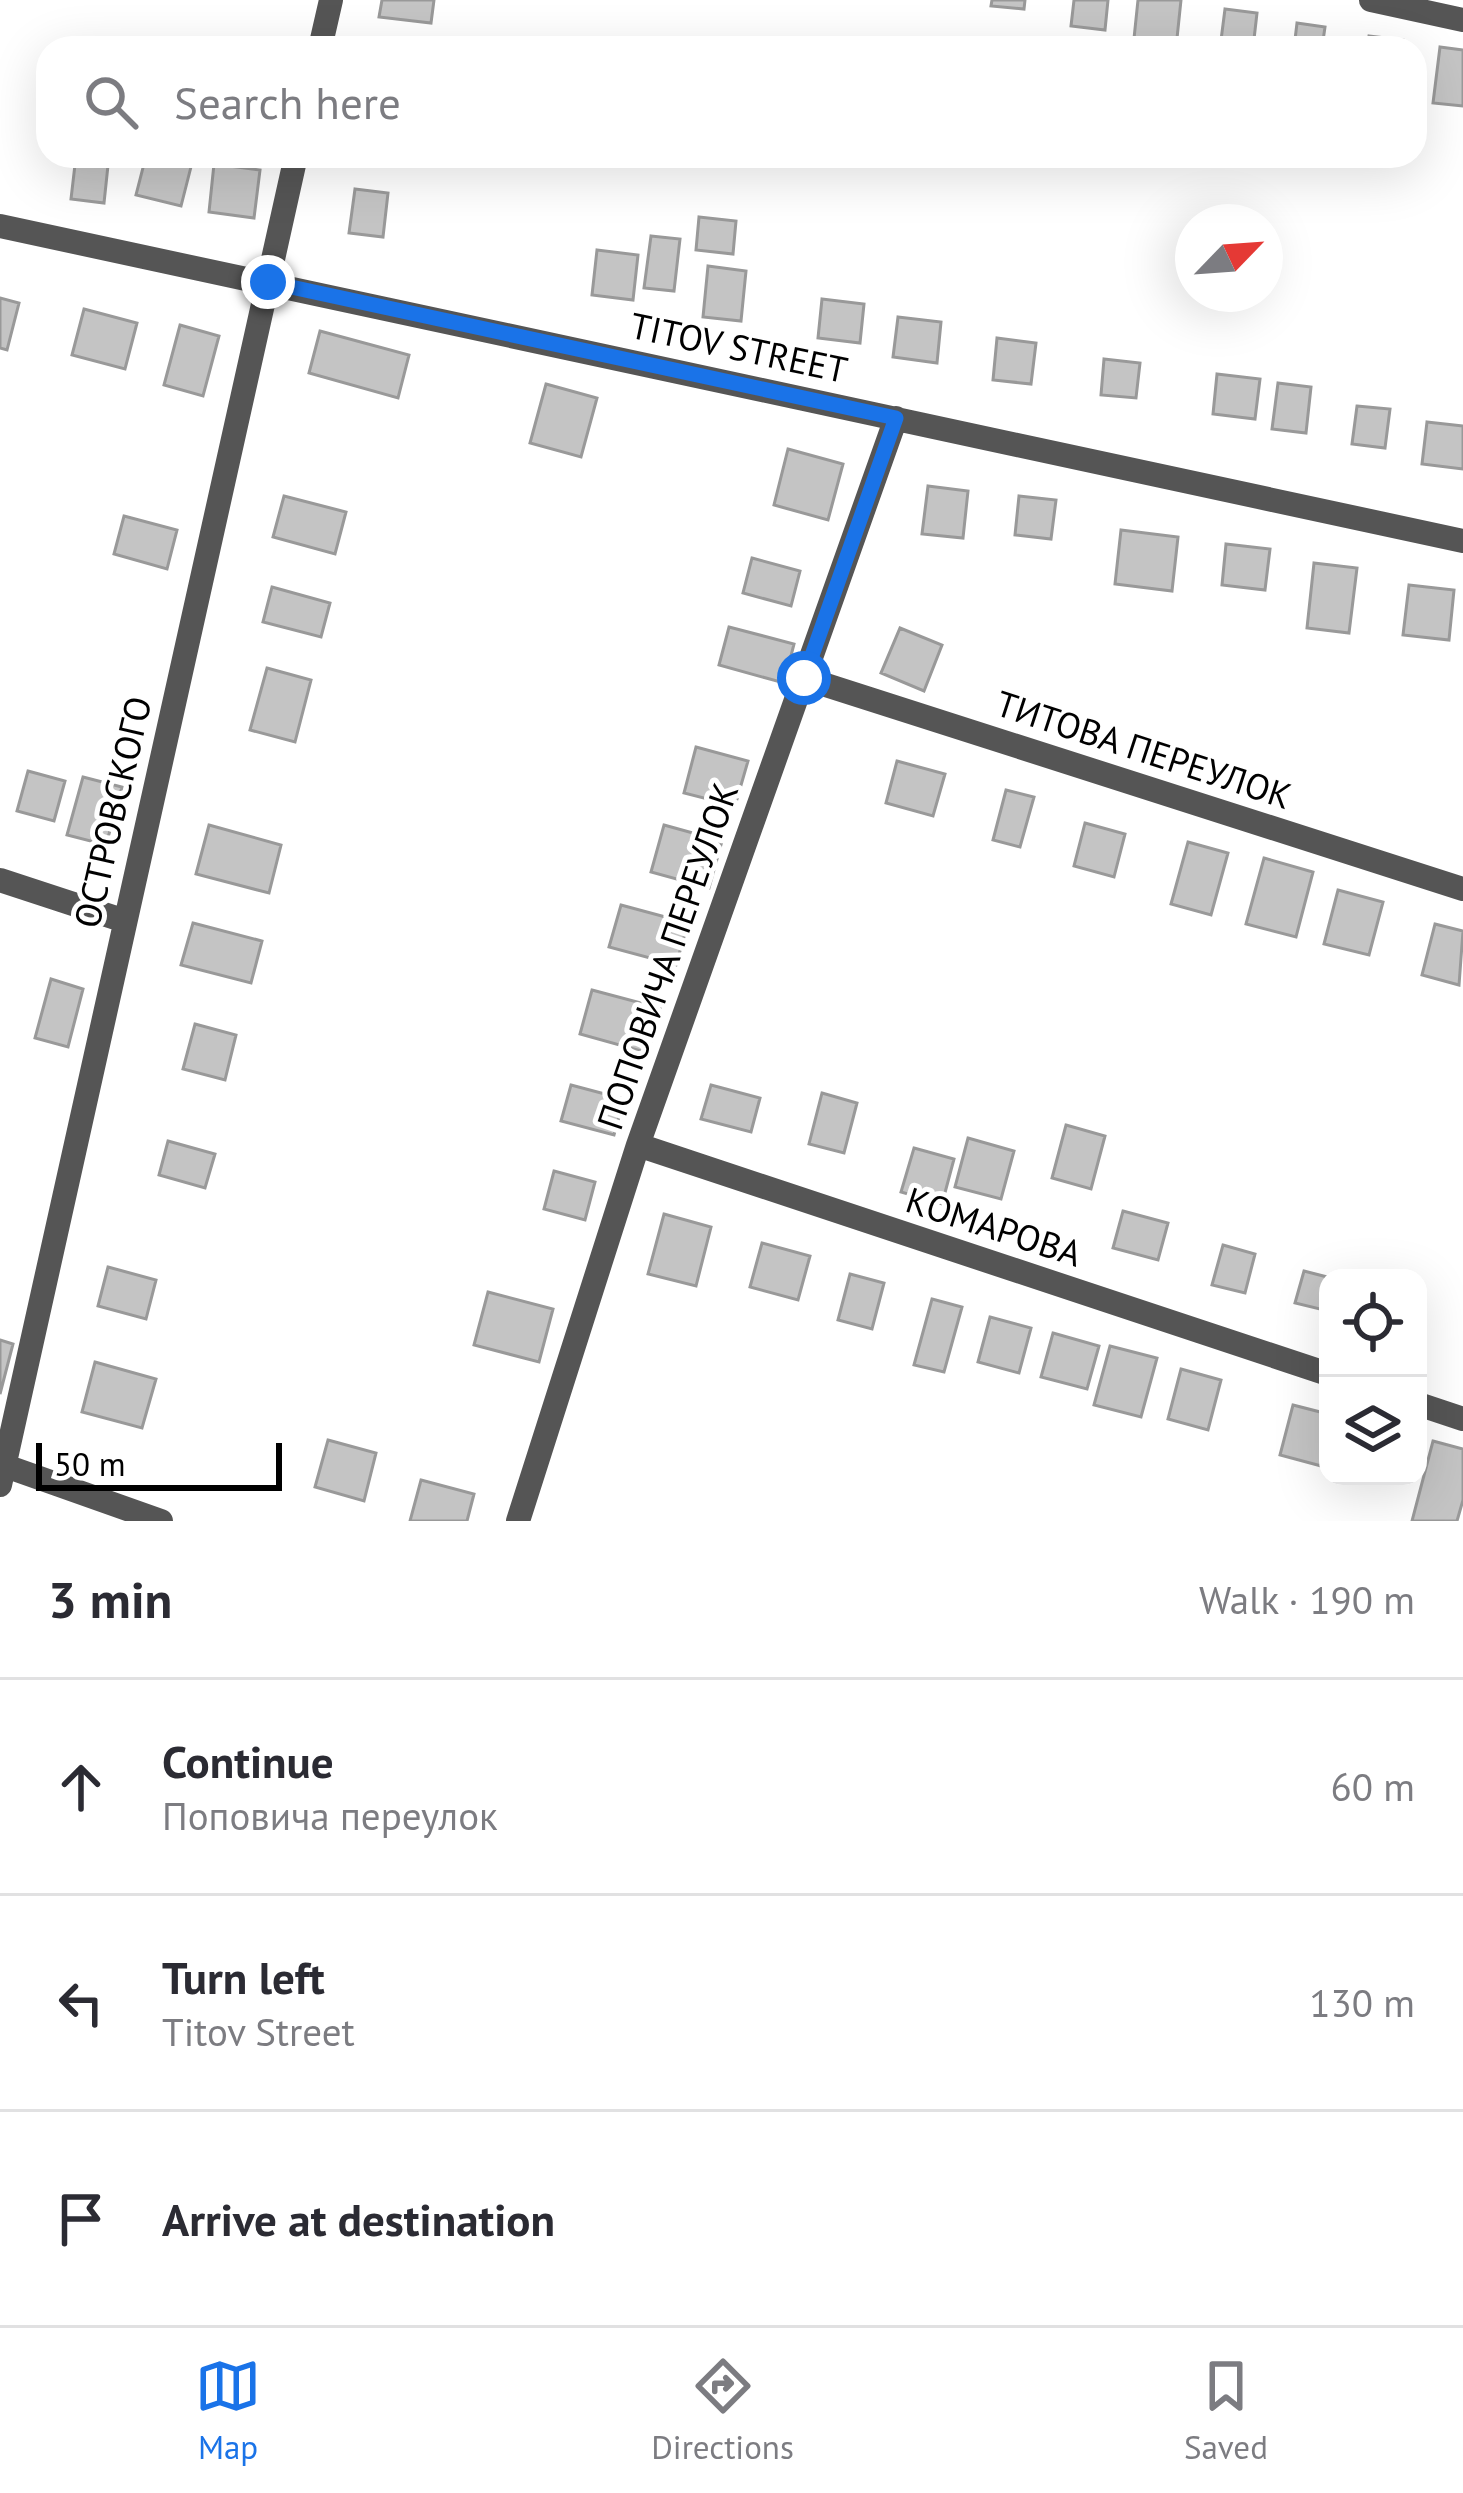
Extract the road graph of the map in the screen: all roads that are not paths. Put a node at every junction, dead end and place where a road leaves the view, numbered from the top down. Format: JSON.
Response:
{"nodes":[{"id":1,"x":331,"y":0,"type":"edge"},
{"id":2,"x":1371,"y":0,"type":"edge"},
{"id":3,"x":1463,"y":20,"type":"edge"},
{"id":4,"x":323,"y":36,"type":"edge"},
{"id":5,"x":293,"y":168,"type":"edge"},
{"id":6,"x":0,"y":226,"type":"edge"},
{"id":7,"x":268,"y":282,"type":"junction"},
{"id":8,"x":896,"y":418,"type":"junction"},
{"id":9,"x":1463,"y":541,"type":"edge"},
{"id":10,"x":804,"y":678,"type":"junction"},
{"id":11,"x":0,"y":880,"type":"edge"},
{"id":12,"x":1463,"y":889,"type":"edge"},
{"id":13,"x":124,"y":921,"type":"junction"},
{"id":14,"x":638,"y":1145,"type":"junction"},
{"id":15,"x":1319,"y":1371,"type":"edge"},
{"id":16,"x":1427,"y":1407,"type":"edge"},
{"id":17,"x":1463,"y":1419,"type":"edge"},
{"id":18,"x":2,"y":1471,"type":"edge"},
{"id":19,"x":161,"y":1521,"type":"edge"},
{"id":20,"x":518,"y":1521,"type":"edge"}],
"edges":[{"from":1,"to":4,"type":"street"},
{"from":2,"to":3,"type":"street"},
{"from":5,"to":7,"type":"street","name":"ОСТРОВСКОГО"},
{"from":6,"to":7,"type":"street","name":"TITOV STREET"},
{"from":7,"to":8,"type":"street","name":"TITOV STREET"},
{"from":7,"to":13,"type":"street","name":"ОСТРОВСКОГО"},
{"from":8,"to":9,"type":"street","name":"TITOV STREET"},
{"from":8,"to":10,"type":"street","name":"ПОПОВИЧА ПЕРЕУЛОК"},
{"from":10,"to":12,"type":"street","name":"ТИТОВА ПЕРЕУЛОК"},
{"from":10,"to":14,"type":"street","name":"ПОПОВИЧА ПЕРЕУЛОК"},
{"from":11,"to":13,"type":"street"},
{"from":13,"to":18,"type":"street","name":"ОСТРОВСКОГО"},
{"from":14,"to":15,"type":"street","name":"КОМАРОВА"},
{"from":14,"to":20,"type":"street","name":"ПОПОВИЧА ПЕРЕУЛОК"},
{"from":16,"to":17,"type":"street"},
{"from":18,"to":19,"type":"street"}]}
